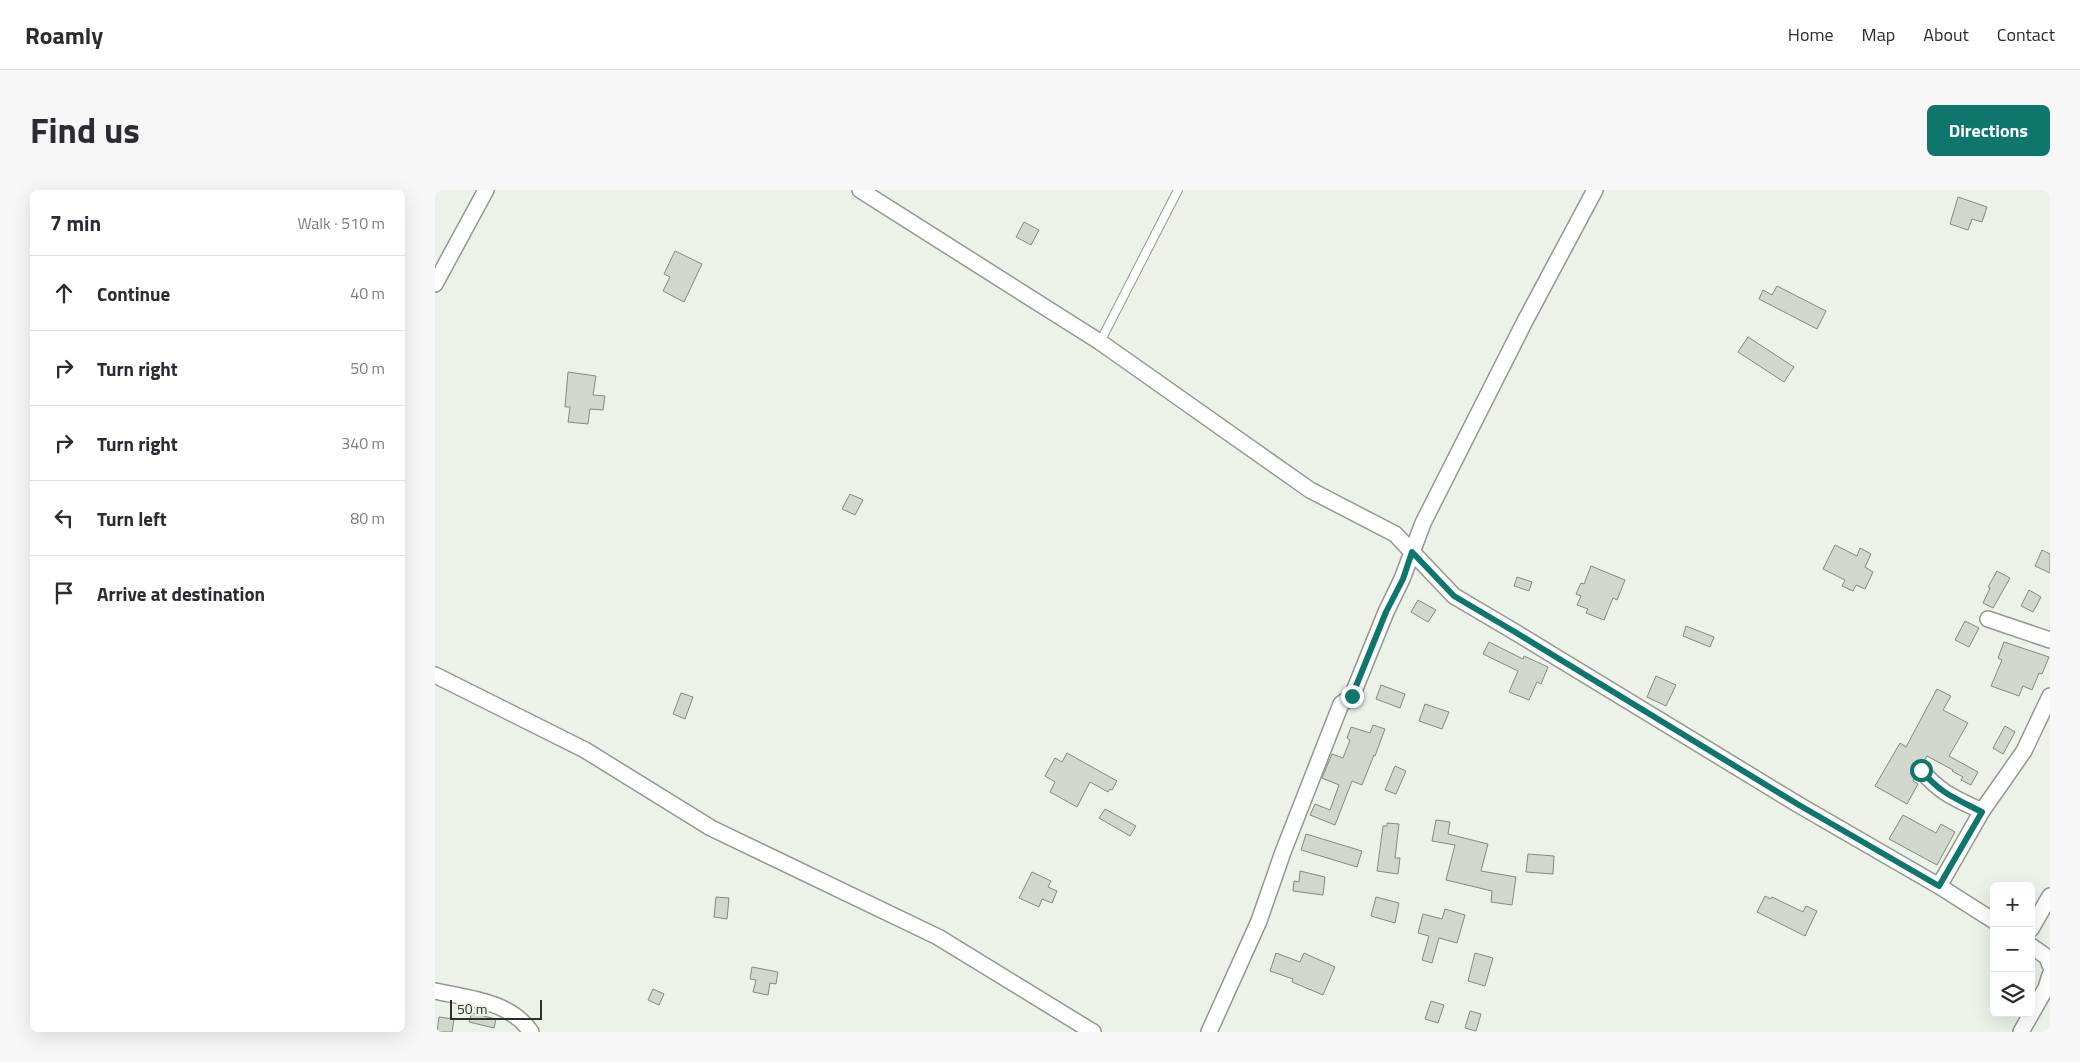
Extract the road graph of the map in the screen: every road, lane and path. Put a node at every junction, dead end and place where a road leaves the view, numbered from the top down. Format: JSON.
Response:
{"nodes":[{"id":1,"x":486,"y":190,"type":"edge"},
{"id":2,"x":860,"y":190,"type":"edge"},
{"id":3,"x":1178,"y":190,"type":"edge"},
{"id":4,"x":1595,"y":190,"type":"edge"},
{"id":5,"x":435,"y":284,"type":"edge"},
{"id":6,"x":1100,"y":342,"type":"junction"},
{"id":7,"x":1412,"y":552,"type":"junction"},
{"id":8,"x":1988,"y":619,"type":"dead end"},
{"id":9,"x":2050,"y":640,"type":"edge"},
{"id":10,"x":435,"y":675,"type":"edge"},
{"id":11,"x":2050,"y":696,"type":"edge"},
{"id":12,"x":1921,"y":770,"type":"dead end"},
{"id":13,"x":1982,"y":812,"type":"junction"},
{"id":14,"x":1939,"y":886,"type":"junction"},
{"id":15,"x":2050,"y":896,"type":"edge"},
{"id":16,"x":1990,"y":918,"type":"edge"},
{"id":17,"x":2033,"y":927,"type":"edge"},
{"id":18,"x":2035,"y":949,"type":"edge"},
{"id":19,"x":2050,"y":965,"type":"edge"},
{"id":20,"x":2050,"y":974,"type":"edge"},
{"id":21,"x":435,"y":990,"type":"edge"},
{"id":22,"x":531,"y":1032,"type":"edge"},
{"id":23,"x":1093,"y":1032,"type":"edge"},
{"id":24,"x":1209,"y":1032,"type":"edge"},
{"id":25,"x":2021,"y":1032,"type":"edge"}],
"edges":[{"from":1,"to":5,"type":"street"},
{"from":2,"to":6,"type":"street"},
{"from":3,"to":6,"type":"lane"},
{"from":4,"to":7,"type":"street"},
{"from":6,"to":7,"type":"street"},
{"from":7,"to":14,"type":"street"},
{"from":7,"to":24,"type":"street"},
{"from":8,"to":9,"type":"street"},
{"from":10,"to":23,"type":"street"},
{"from":11,"to":13,"type":"street"},
{"from":12,"to":13,"type":"street"},
{"from":13,"to":14,"type":"street"},
{"from":14,"to":16,"type":"street"},
{"from":15,"to":17,"type":"street"},
{"from":18,"to":19,"type":"street"},
{"from":20,"to":25,"type":"street"},
{"from":21,"to":22,"type":"street"}]}
